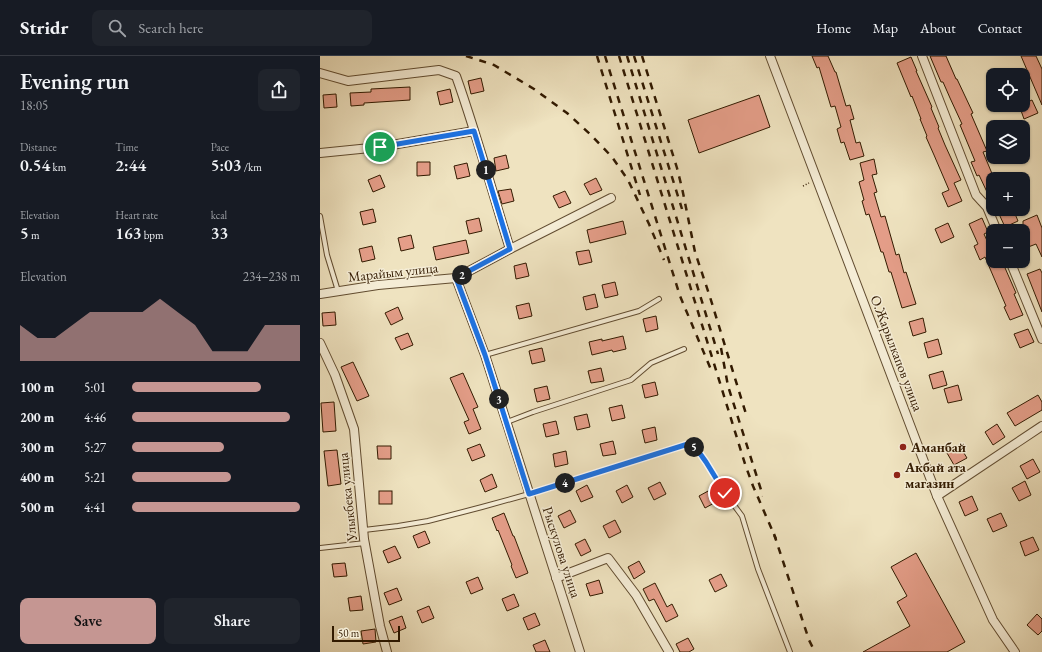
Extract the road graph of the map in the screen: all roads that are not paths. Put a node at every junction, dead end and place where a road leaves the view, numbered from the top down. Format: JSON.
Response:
{"nodes":[{"id":1,"x":770,"y":56,"type":"edge"},
{"id":2,"x":922,"y":56,"type":"edge"},
{"id":3,"x":320,"y":73,"type":"edge"},
{"id":4,"x":474,"y":131,"type":"junction"},
{"id":5,"x":320,"y":153,"type":"edge"},
{"id":6,"x":611,"y":198,"type":"dead end"},
{"id":7,"x":320,"y":216,"type":"edge"},
{"id":8,"x":994,"y":224,"type":"edge"},
{"id":9,"x":510,"y":249,"type":"junction"},
{"id":10,"x":1013,"y":268,"type":"edge"},
{"id":11,"x":456,"y":278,"type":"junction"},
{"id":12,"x":338,"y":291,"type":"junction"},
{"id":13,"x":320,"y":294,"type":"edge"},
{"id":14,"x":659,"y":299,"type":"dead end"},
{"id":15,"x":1042,"y":339,"type":"edge"},
{"id":16,"x":320,"y":343,"type":"edge"},
{"id":17,"x":684,"y":348,"type":"dead end"},
{"id":18,"x":485,"y":355,"type":"junction"},
{"id":19,"x":506,"y":422,"type":"junction"},
{"id":20,"x":1042,"y":426,"type":"edge"},
{"id":21,"x":529,"y":494,"type":"junction"},
{"id":22,"x":937,"y":496,"type":"junction"},
{"id":23,"x":364,"y":530,"type":"junction"},
{"id":24,"x":365,"y":543,"type":"junction"},
{"id":25,"x":320,"y":548,"type":"edge"},
{"id":26,"x":556,"y":578,"type":"junction"},
{"id":27,"x":387,"y":652,"type":"edge"},
{"id":28,"x":580,"y":652,"type":"edge"},
{"id":29,"x":669,"y":652,"type":"edge"},
{"id":30,"x":790,"y":652,"type":"edge"},
{"id":31,"x":1015,"y":652,"type":"edge"}],
"edges":[{"from":1,"to":22,"type":"street","name":"О.Жарылкапов улица"},
{"from":2,"to":8,"type":"street"},
{"from":3,"to":4,"type":"street"},
{"from":4,"to":5,"type":"street"},
{"from":4,"to":9,"type":"street"},
{"from":6,"to":9,"type":"street","name":"Марайым улица"},
{"from":7,"to":12,"type":"lane"},
{"from":9,"to":11,"type":"street","name":"Марайым улица"},
{"from":10,"to":15,"type":"street"},
{"from":11,"to":12,"type":"street","name":"Марайым улица"},
{"from":11,"to":18,"type":"street","name":"Рыскулова улица"},
{"from":12,"to":13,"type":"street","name":"Марайым улица"},
{"from":14,"to":18,"type":"lane"},
{"from":16,"to":23,"type":"street","name":"Улыкбека улица"},
{"from":17,"to":19,"type":"lane"},
{"from":18,"to":19,"type":"street","name":"Рыскулова улица"},
{"from":19,"to":21,"type":"street","name":"Рыскулова улица"},
{"from":20,"to":22,"type":"street"},
{"from":21,"to":23,"type":"lane"},
{"from":21,"to":26,"type":"street","name":"Рыскулова улица"},
{"from":21,"to":30,"type":"lane"},
{"from":22,"to":31,"type":"street","name":"О.Жарылкапов улица"},
{"from":23,"to":24,"type":"street","name":"Улыкбека улица"},
{"from":24,"to":25,"type":"lane"},
{"from":24,"to":27,"type":"street","name":"Улыкбека улица"},
{"from":26,"to":28,"type":"street","name":"Рыскулова улица"},
{"from":26,"to":29,"type":"street"}]}
